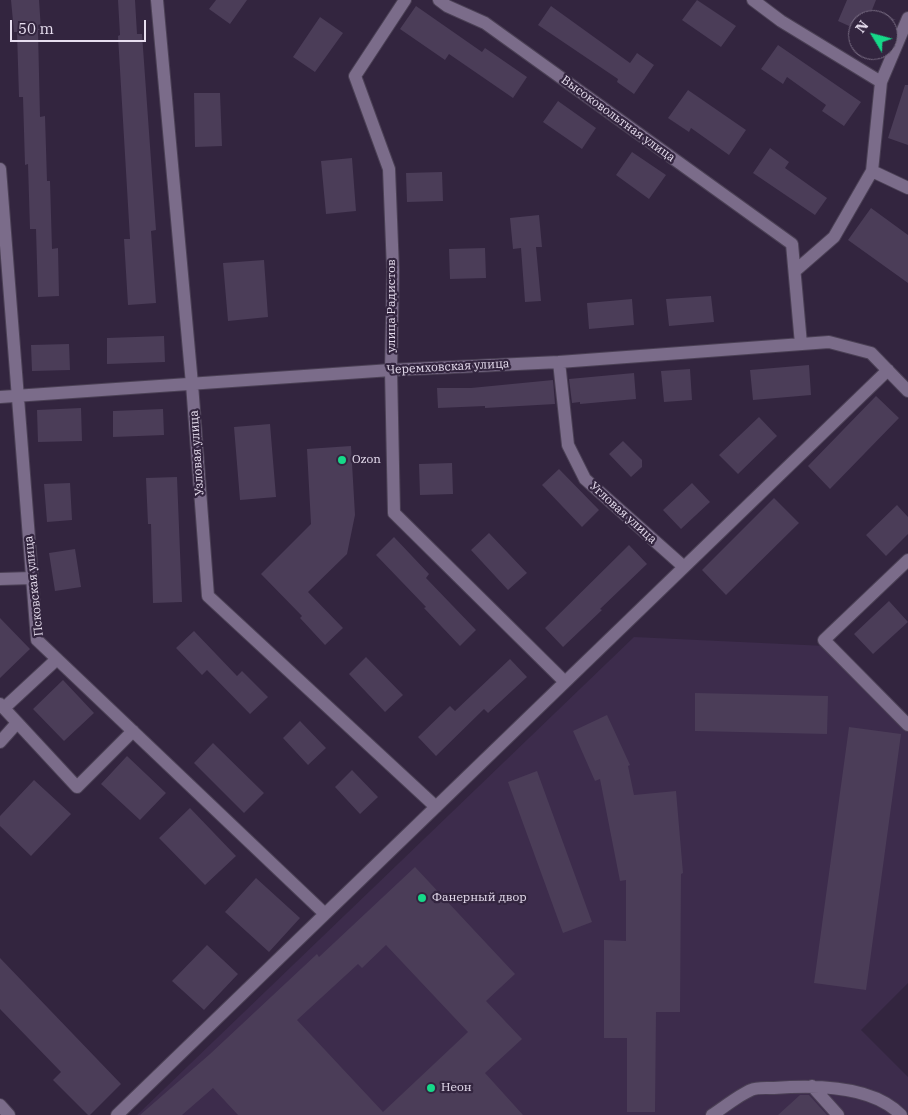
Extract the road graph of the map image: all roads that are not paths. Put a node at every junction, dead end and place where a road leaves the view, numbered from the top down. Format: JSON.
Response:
{"nodes":[{"id":1,"x":157,"y":0,"type":"edge"},
{"id":2,"x":405,"y":0,"type":"edge"},
{"id":3,"x":439,"y":0,"type":"edge"},
{"id":4,"x":753,"y":0,"type":"edge"},
{"id":5,"x":908,"y":18,"type":"edge"},
{"id":6,"x":881,"y":82,"type":"junction"},
{"id":7,"x":0,"y":169,"type":"edge"},
{"id":8,"x":872,"y":171,"type":"junction"},
{"id":9,"x":908,"y":188,"type":"edge"},
{"id":10,"x":795,"y":271,"type":"junction"},
{"id":11,"x":801,"y":344,"type":"junction"},
{"id":12,"x":559,"y":362,"type":"junction"},
{"id":13,"x":392,"y":370,"type":"junction"},
{"id":14,"x":888,"y":370,"type":"junction"},
{"id":15,"x":905,"y":383,"type":"edge"},
{"id":16,"x":192,"y":384,"type":"junction"},
{"id":17,"x":17,"y":396,"type":"junction"},
{"id":18,"x":0,"y":397,"type":"edge"},
{"id":19,"x":908,"y":560,"type":"edge"},
{"id":20,"x":684,"y":567,"type":"junction"},
{"id":21,"x":32,"y":578,"type":"junction"},
{"id":22,"x":0,"y":579,"type":"edge"},
{"id":23,"x":57,"y":660,"type":"junction"},
{"id":24,"x":565,"y":682,"type":"junction"},
{"id":25,"x":2,"y":706,"type":"edge"},
{"id":26,"x":17,"y":723,"type":"junction"},
{"id":27,"x":908,"y":726,"type":"edge"},
{"id":28,"x":133,"y":731,"type":"junction"},
{"id":29,"x":0,"y":742,"type":"edge"},
{"id":30,"x":436,"y":807,"type":"junction"},
{"id":31,"x":324,"y":913,"type":"junction"},
{"id":32,"x":812,"y":1086,"type":"junction"},
{"id":33,"x":0,"y":1105,"type":"edge"},
{"id":34,"x":9,"y":1115,"type":"edge"},
{"id":35,"x":117,"y":1115,"type":"edge"},
{"id":36,"x":712,"y":1115,"type":"edge"},
{"id":37,"x":838,"y":1115,"type":"edge"},
{"id":38,"x":901,"y":1115,"type":"edge"}],
"edges":[{"from":1,"to":16,"type":"street","name":"Узловая улица"},
{"from":2,"to":13,"type":"street","name":"улица Радистов"},
{"from":3,"to":10,"type":"street","name":"Высоковольтная улица"},
{"from":4,"to":6,"type":"street"},
{"from":5,"to":6,"type":"street"},
{"from":6,"to":8,"type":"street"},
{"from":7,"to":17,"type":"street","name":"Псковская улица"},
{"from":8,"to":9,"type":"street"},
{"from":8,"to":10,"type":"street"},
{"from":10,"to":11,"type":"street"},
{"from":11,"to":12,"type":"street","name":"Черемховская улица"},
{"from":11,"to":14,"type":"street","name":"Черемховская улица"},
{"from":12,"to":13,"type":"street","name":"Черемховская улица"},
{"from":12,"to":20,"type":"street","name":"Угловая улица"},
{"from":13,"to":16,"type":"street","name":"Черемховская улица"},
{"from":13,"to":24,"type":"street","name":"улица Радистов"},
{"from":14,"to":15,"type":"street","name":"Черемховская улица"},
{"from":14,"to":20,"type":"street"},
{"from":16,"to":17,"type":"street","name":"Черемховская улица"},
{"from":16,"to":30,"type":"street","name":"Узловая улица"},
{"from":17,"to":18,"type":"street","name":"Черемховская улица"},
{"from":17,"to":21,"type":"street","name":"Псковская улица"},
{"from":19,"to":27,"type":"street"},
{"from":20,"to":24,"type":"street"},
{"from":21,"to":22,"type":"street"},
{"from":21,"to":23,"type":"street","name":"Псковская улица"},
{"from":23,"to":25,"type":"street"},
{"from":23,"to":28,"type":"street","name":"Псковская улица"},
{"from":24,"to":30,"type":"street"},
{"from":25,"to":26,"type":"street"},
{"from":26,"to":28,"type":"street"},
{"from":26,"to":29,"type":"street"},
{"from":28,"to":31,"type":"street","name":"Псковская улица"},
{"from":30,"to":31,"type":"street"},
{"from":31,"to":35,"type":"street"},
{"from":32,"to":36,"type":"street"},
{"from":32,"to":37,"type":"street"},
{"from":32,"to":38,"type":"street"},
{"from":33,"to":34,"type":"street"}]}
